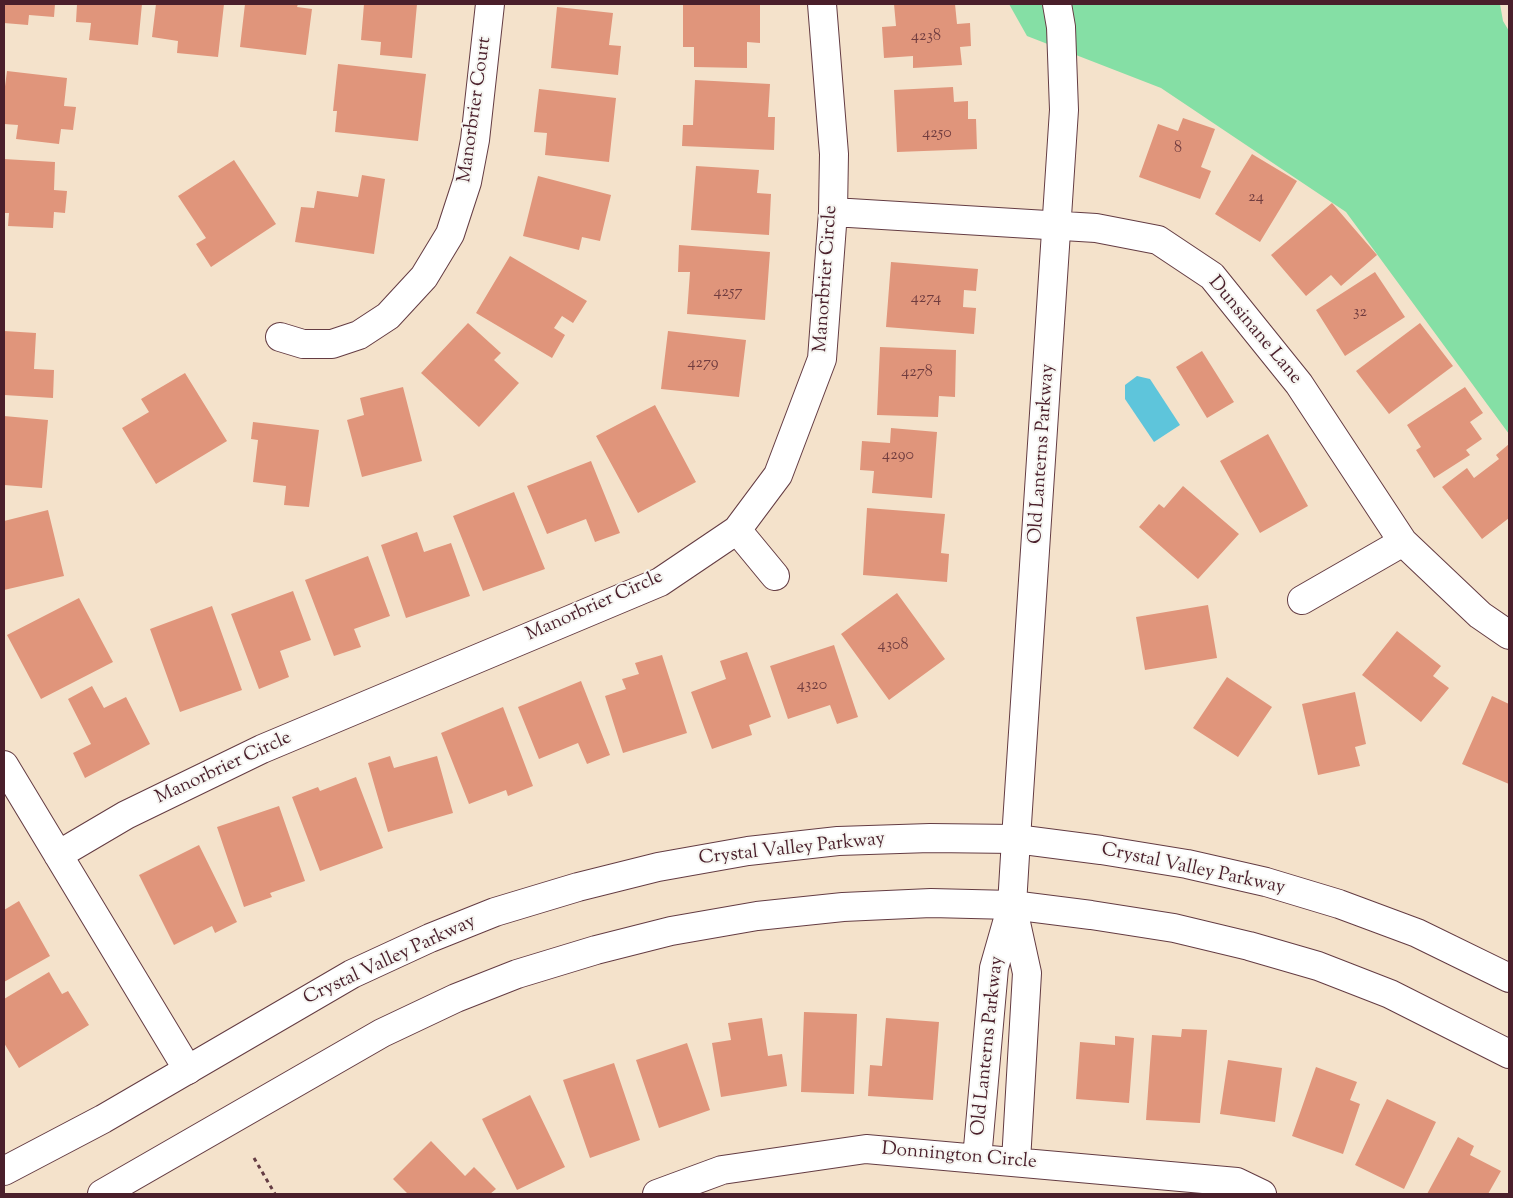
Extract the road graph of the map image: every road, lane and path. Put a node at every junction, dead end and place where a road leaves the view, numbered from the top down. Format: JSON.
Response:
{"nodes":[{"id":1,"x":490,"y":4,"type":"edge"},
{"id":2,"x":822,"y":4,"type":"edge"},
{"id":3,"x":1057,"y":4,"type":"edge"},
{"id":4,"x":833,"y":212,"type":"junction"},
{"id":5,"x":1058,"y":226,"type":"junction"},
{"id":6,"x":280,"y":337,"type":"dead end"},
{"id":7,"x":737,"y":530,"type":"junction"},
{"id":8,"x":1403,"y":542,"type":"junction"},
{"id":9,"x":775,"y":576,"type":"dead end"},
{"id":10,"x":1302,"y":600,"type":"dead end"},
{"id":11,"x":1509,"y":636,"type":"edge"},
{"id":12,"x":4,"y":765,"type":"edge"},
{"id":13,"x":1016,"y":839,"type":"junction"},
{"id":14,"x":58,"y":855,"type":"junction"},
{"id":15,"x":1012,"y":905,"type":"junction"},
{"id":16,"x":1509,"y":978,"type":"edge"},
{"id":17,"x":1509,"y":1054,"type":"edge"},
{"id":18,"x":188,"y":1070,"type":"junction"},
{"id":19,"x":254,"y":1158,"type":"dead end"},
{"id":20,"x":977,"y":1159,"type":"junction"},
{"id":21,"x":1016,"y":1161,"type":"junction"},
{"id":22,"x":4,"y":1171,"type":"edge"},
{"id":23,"x":102,"y":1194,"type":"edge"},
{"id":24,"x":275,"y":1194,"type":"edge"},
{"id":25,"x":658,"y":1194,"type":"edge"},
{"id":26,"x":1262,"y":1194,"type":"edge"}],
"edges":[{"from":1,"to":6,"type":"street","name":"Manorbrier Court"},
{"from":2,"to":4,"type":"street","name":"Manorbrier Circle"},
{"from":3,"to":5,"type":"street","name":"Old Lanterns Parkway"},
{"from":4,"to":5,"type":"street","name":"Dunsinane Lane"},
{"from":4,"to":7,"type":"street","name":"Manorbrier Circle"},
{"from":5,"to":8,"type":"street","name":"Dunsinane Lane"},
{"from":5,"to":13,"type":"street","name":"Old Lanterns Parkway"},
{"from":7,"to":9,"type":"street"},
{"from":7,"to":14,"type":"street","name":"Manorbrier Circle"},
{"from":8,"to":10,"type":"street"},
{"from":8,"to":11,"type":"street","name":"Dunsinane Lane"},
{"from":12,"to":14,"type":"street"},
{"from":13,"to":15,"type":"street","name":"Old Lanterns Parkway"},
{"from":13,"to":16,"type":"street","name":"Crystal Valley Parkway"},
{"from":13,"to":18,"type":"street","name":"Crystal Valley Parkway"},
{"from":14,"to":18,"type":"street"},
{"from":15,"to":17,"type":"street"},
{"from":15,"to":20,"type":"street","name":"Old Lanterns Parkway"},
{"from":15,"to":21,"type":"street","name":"Old Lanterns Parkway"},
{"from":15,"to":23,"type":"street"},
{"from":18,"to":22,"type":"street","name":"Crystal Valley Parkway"},
{"from":19,"to":24,"type":"path"},
{"from":20,"to":21,"type":"street","name":"Donnington Circle"},
{"from":20,"to":25,"type":"street","name":"Donnington Circle"},
{"from":21,"to":26,"type":"street","name":"Donnington Circle"}]}
